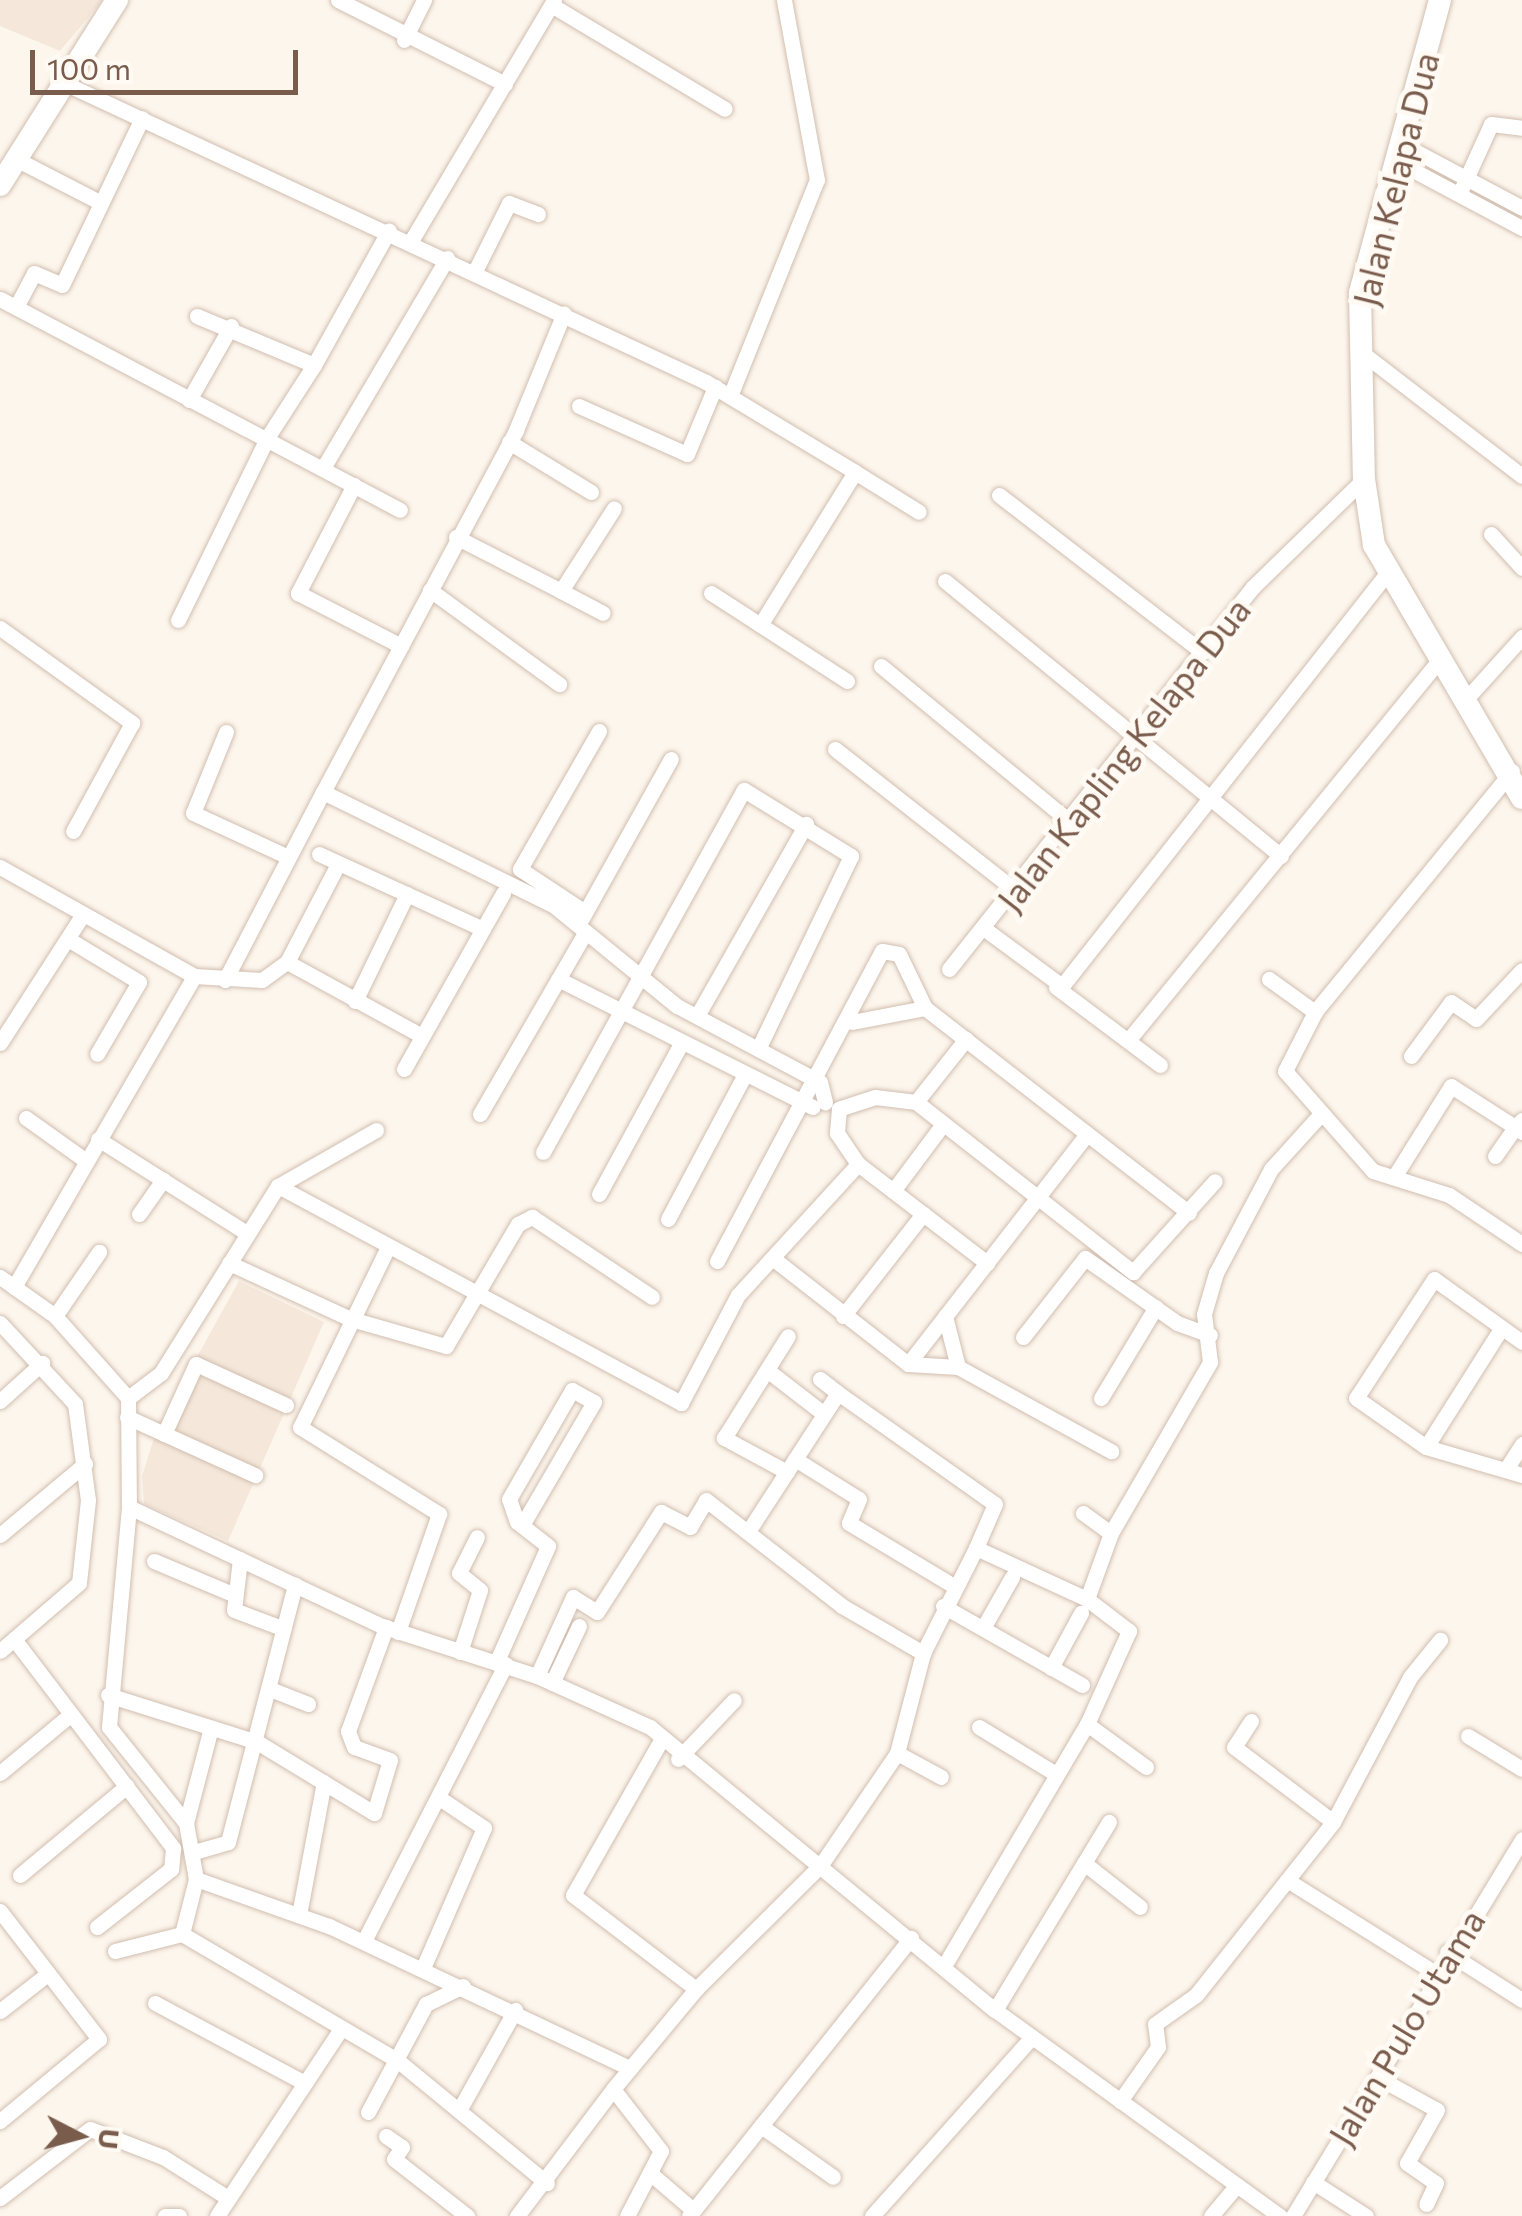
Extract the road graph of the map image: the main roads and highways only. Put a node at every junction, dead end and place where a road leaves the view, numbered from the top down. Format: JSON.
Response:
{"nodes":[{"id":1,"x":116,"y":0,"type":"edge"},
{"id":2,"x":1440,"y":0,"type":"edge"},
{"id":3,"x":0,"y":185,"type":"edge"},
{"id":4,"x":1522,"y":798,"type":"edge"}],
"edges":[{"from":1,"to":3,"type":"main road"},
{"from":2,"to":4,"type":"main road","name":"Jalan Kelapa Dua"}]}
